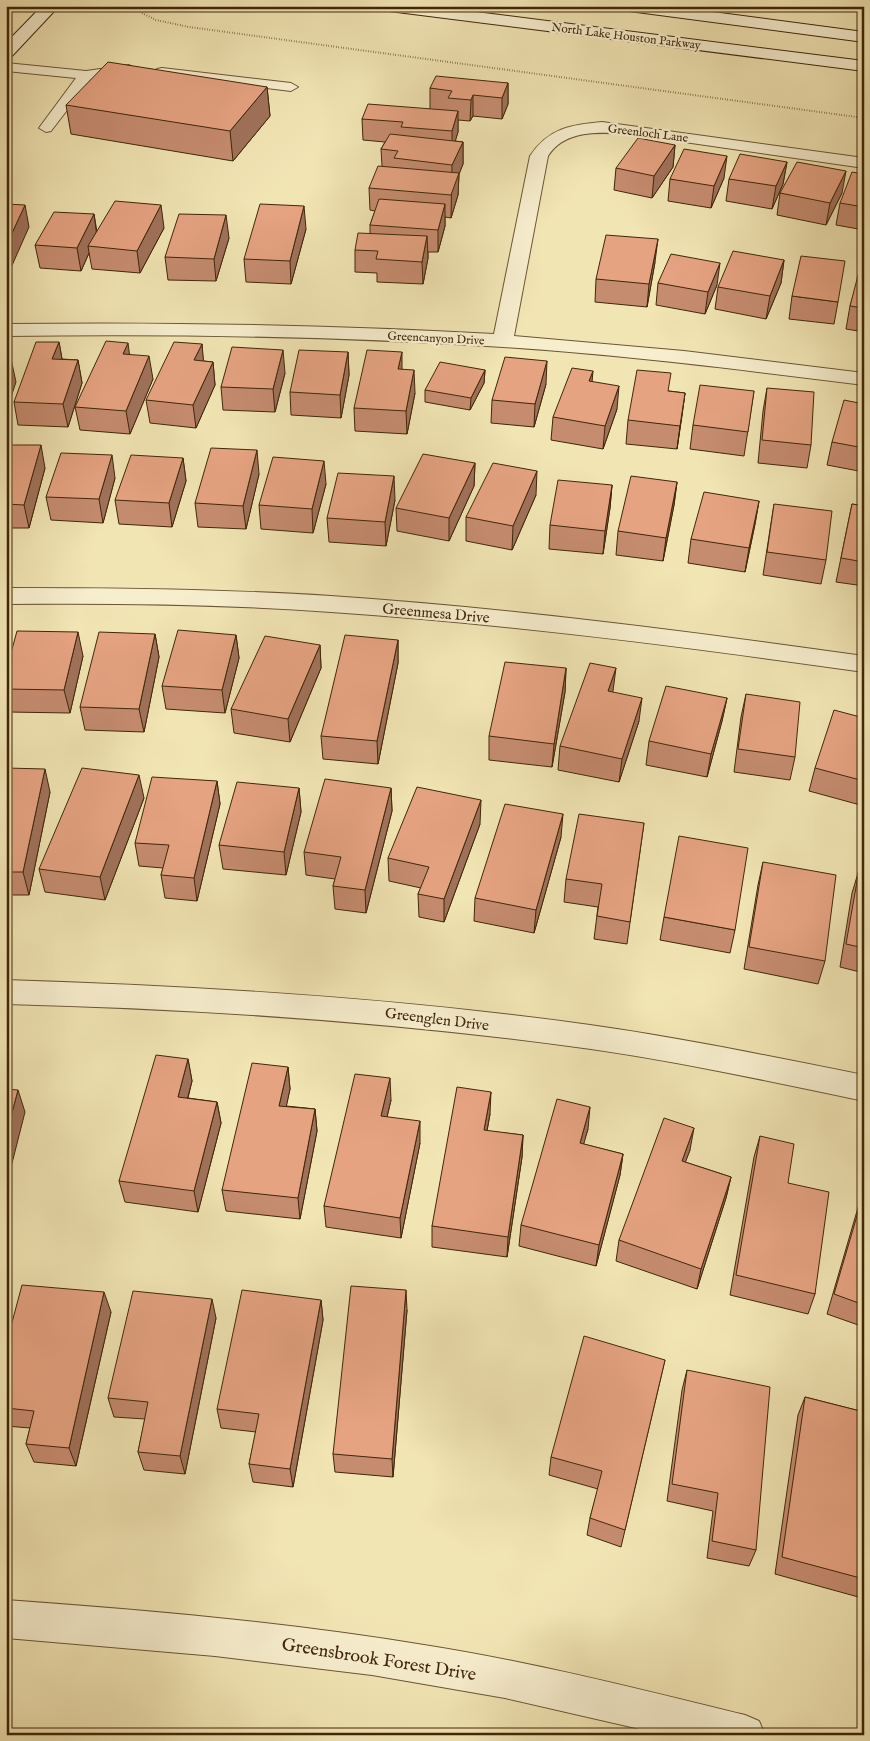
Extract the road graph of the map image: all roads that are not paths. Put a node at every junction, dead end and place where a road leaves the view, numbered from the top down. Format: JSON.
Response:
{"nodes":[{"id":1,"x":52,"y":6,"type":"edge"},
{"id":2,"x":389,"y":6,"type":"edge"},
{"id":3,"x":629,"y":6,"type":"edge"},
{"id":4,"x":864,"y":37,"type":"edge"},
{"id":5,"x":6,"y":52,"type":"edge"},
{"id":6,"x":864,"y":66,"type":"edge"},
{"id":7,"x":6,"y":67,"type":"edge"},
{"id":8,"x":86,"y":74,"type":"junction"},
{"id":9,"x":291,"y":87,"type":"dead end"},
{"id":10,"x":46,"y":128,"type":"dead end"},
{"id":11,"x":864,"y":163,"type":"edge"},
{"id":12,"x":6,"y":330,"type":"edge"},
{"id":13,"x":503,"y":341,"type":"junction"},
{"id":14,"x":864,"y":379,"type":"edge"},
{"id":15,"x":6,"y":596,"type":"edge"},
{"id":16,"x":864,"y":664,"type":"edge"},
{"id":17,"x":6,"y":992,"type":"edge"},
{"id":18,"x":864,"y":1088,"type":"edge"},
{"id":19,"x":6,"y":1619,"type":"edge"},
{"id":20,"x":745,"y":1735,"type":"edge"}],
"edges":[{"from":1,"to":5,"type":"street"},
{"from":2,"to":6,"type":"street","name":"North Lake Houston Parkway"},
{"from":3,"to":4,"type":"street","name":"North Lake Houston Parkway"},
{"from":7,"to":8,"type":"lane"},
{"from":8,"to":9,"type":"lane"},
{"from":8,"to":10,"type":"lane"},
{"from":11,"to":13,"type":"street","name":"Greenloch Lane"},
{"from":12,"to":13,"type":"street","name":"Greencanyon Drive"},
{"from":13,"to":14,"type":"street","name":"Greencanyon Drive"},
{"from":15,"to":16,"type":"street","name":"Greenmesa Drive"},
{"from":17,"to":18,"type":"street","name":"Greenglen Drive"},
{"from":19,"to":20,"type":"street","name":"Greensbrook Forest Drive"}]}
